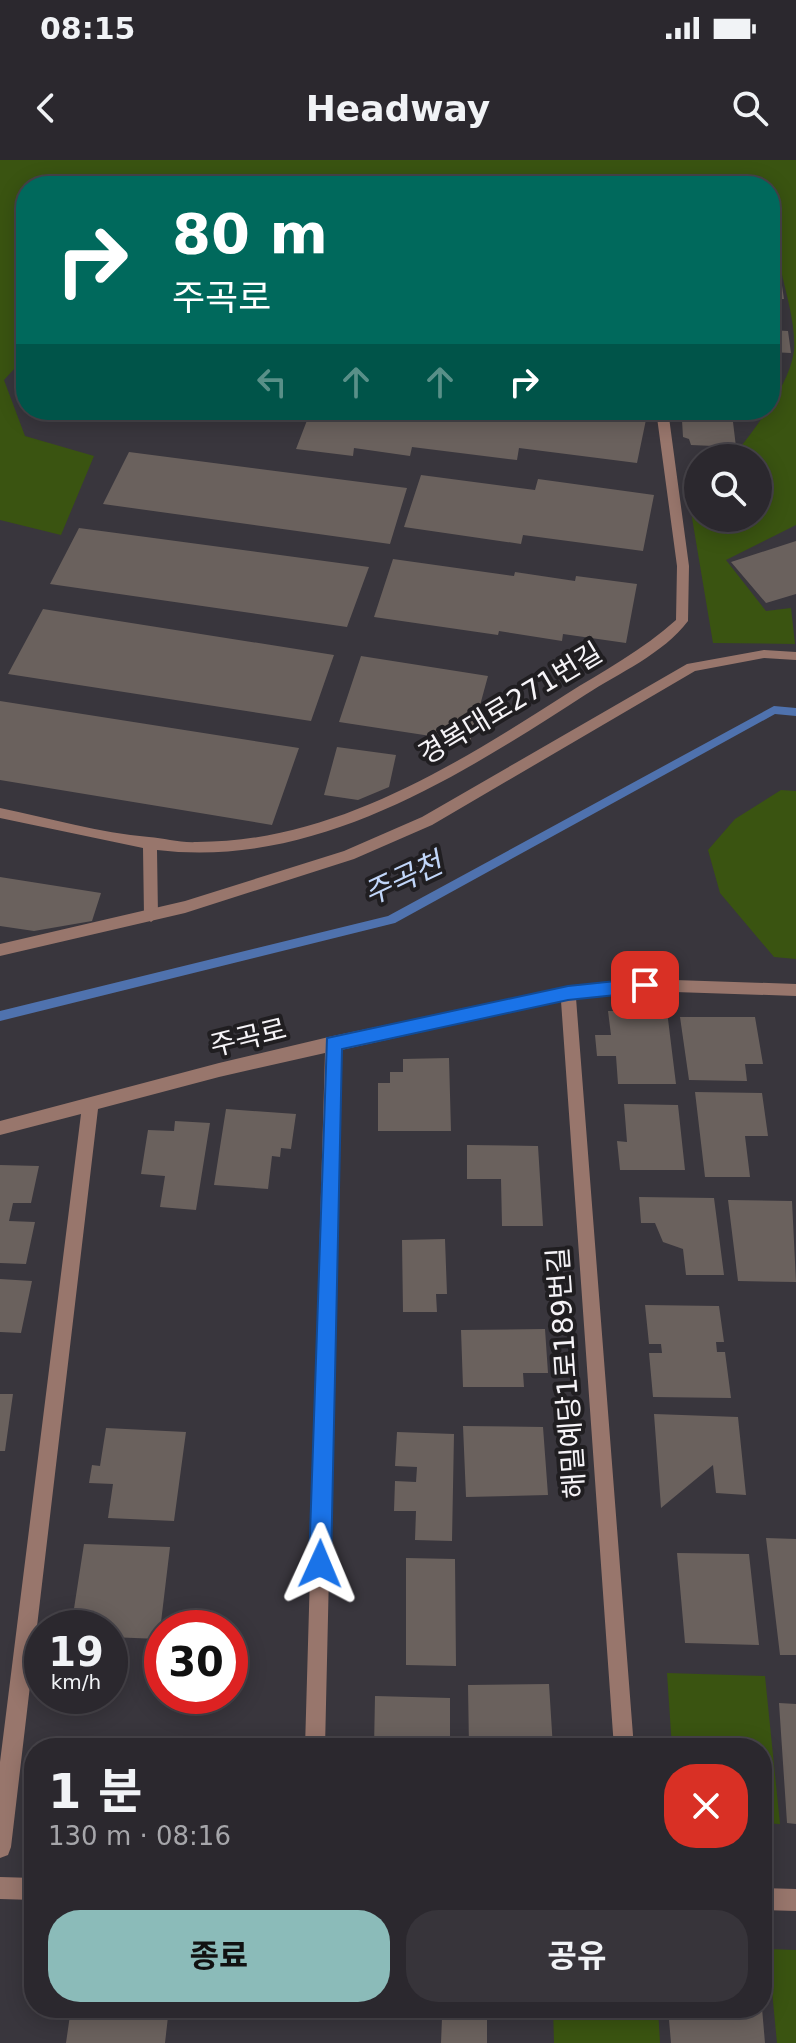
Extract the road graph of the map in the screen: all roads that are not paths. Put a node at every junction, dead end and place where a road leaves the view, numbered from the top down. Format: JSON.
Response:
{"nodes":[{"id":1,"x":663,"y":420,"type":"edge"},
{"id":2,"x":796,"y":656,"type":"edge"},
{"id":3,"x":0,"y":813,"type":"edge"},
{"id":4,"x":150,"y":842,"type":"junction"},
{"id":5,"x":151,"y":916,"type":"junction"},
{"id":6,"x":0,"y":950,"type":"edge"},
{"id":7,"x":796,"y":990,"type":"edge"},
{"id":8,"x":568,"y":993,"type":"junction"},
{"id":9,"x":333,"y":1043,"type":"junction"},
{"id":10,"x":90,"y":1105,"type":"junction"},
{"id":11,"x":0,"y":1128,"type":"edge"},
{"id":12,"x":315,"y":1738,"type":"edge"},
{"id":13,"x":623,"y":1738,"type":"edge"},
{"id":14,"x":0,"y":1847,"type":"edge"},
{"id":15,"x":0,"y":1888,"type":"edge"},
{"id":16,"x":24,"y":1889,"type":"edge"},
{"id":17,"x":772,"y":1899,"type":"edge"},
{"id":18,"x":796,"y":1900,"type":"edge"}],
"edges":[{"from":1,"to":4,"type":"street","name":"경복대로271번길"},
{"from":2,"to":5,"type":"street","name":"경복대로271번길"},
{"from":3,"to":4,"type":"street","name":"경복대로271번길"},
{"from":4,"to":5,"type":"street"},
{"from":5,"to":6,"type":"street","name":"경복대로271번길"},
{"from":7,"to":8,"type":"street","name":"주곡로"},
{"from":8,"to":9,"type":"street","name":"주곡로"},
{"from":8,"to":13,"type":"street","name":"해밀예당1로189번길"},
{"from":9,"to":10,"type":"street","name":"주곡로"},
{"from":9,"to":12,"type":"street"},
{"from":10,"to":11,"type":"street","name":"주곡로"},
{"from":10,"to":14,"type":"street"},
{"from":15,"to":16,"type":"street"},
{"from":17,"to":18,"type":"street"}]}
